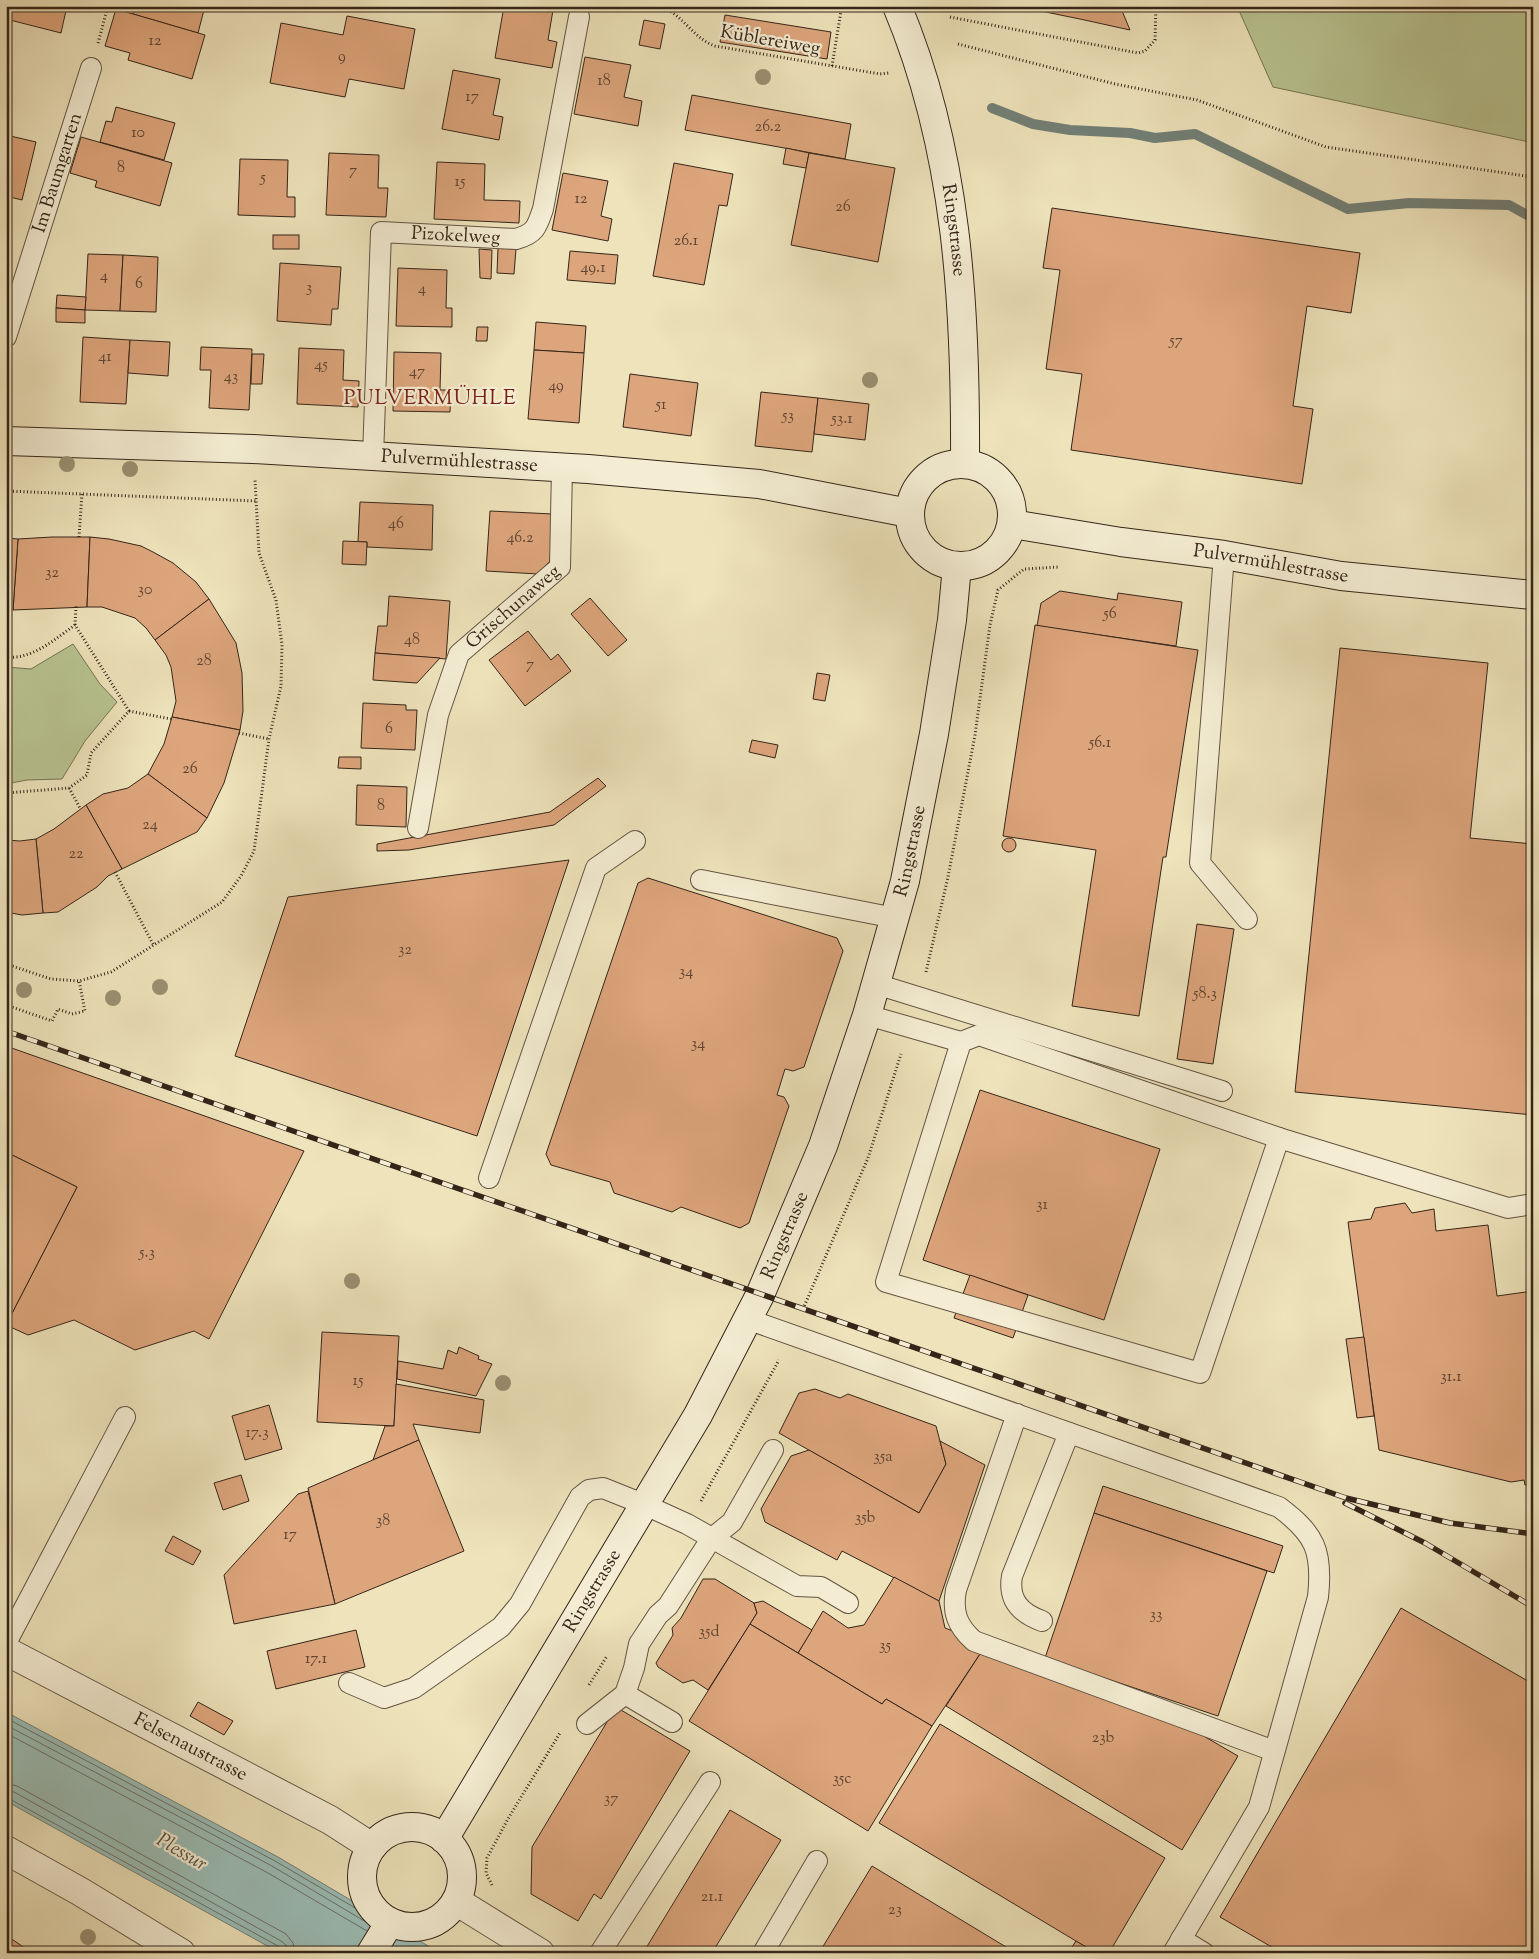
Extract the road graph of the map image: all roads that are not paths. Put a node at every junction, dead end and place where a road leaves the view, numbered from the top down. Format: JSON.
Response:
{"nodes":[{"id":1,"x":897,"y":6,"type":"edge"},
{"id":2,"x":579,"y":17,"type":"dead end"},
{"id":3,"x":91,"y":68,"type":"road end"},
{"id":4,"x":6,"y":338,"type":"edge"},
{"id":5,"x":6,"y":441,"type":"edge"},
{"id":6,"x":373,"y":457,"type":"junction"},
{"id":7,"x":965,"y":463,"type":"junction"},
{"id":8,"x":562,"y":468,"type":"junction"},
{"id":9,"x":909,"y":513,"type":"junction"},
{"id":10,"x":1012,"y":524,"type":"junction"},
{"id":11,"x":1224,"y":555,"type":"junction"},
{"id":12,"x":957,"y":566,"type":"junction"},
{"id":13,"x":1533,"y":595,"type":"edge"},
{"id":14,"x":418,"y":828,"type":"dead end"},
{"id":15,"x":636,"y":841,"type":"dead end"},
{"id":16,"x":702,"y":880,"type":"dead end"},
{"id":17,"x":895,"y":918,"type":"junction"},
{"id":18,"x":1248,"y":919,"type":"dead end"},
{"id":19,"x":876,"y":984,"type":"junction"},
{"id":20,"x":867,"y":1015,"type":"junction"},
{"id":21,"x":960,"y":1042,"type":"junction"},
{"id":22,"x":1222,"y":1091,"type":"dead end"},
{"id":23,"x":1280,"y":1138,"type":"junction"},
{"id":24,"x":489,"y":1178,"type":"dead end"},
{"id":25,"x":1533,"y":1204,"type":"edge"},
{"id":26,"x":747,"y":1319,"type":"junction"},
{"id":27,"x":1016,"y":1414,"type":"junction"},
{"id":28,"x":125,"y":1418,"type":"dead end"},
{"id":29,"x":1069,"y":1433,"type":"junction"},
{"id":30,"x":773,"y":1450,"type":"dead end"},
{"id":31,"x":643,"y":1504,"type":"junction"},
{"id":32,"x":711,"y":1539,"type":"junction"},
{"id":33,"x":848,"y":1603,"type":"dead end"},
{"id":34,"x":1042,"y":1621,"type":"dead end"},
{"id":35,"x":6,"y":1643,"type":"edge"},
{"id":36,"x":6,"y":1651,"type":"edge"},
{"id":37,"x":349,"y":1683,"type":"dead end"},
{"id":38,"x":625,"y":1694,"type":"junction"},
{"id":39,"x":672,"y":1722,"type":"dead end"},
{"id":40,"x":587,"y":1724,"type":"dead end"},
{"id":41,"x":1274,"y":1751,"type":"junction"},
{"id":42,"x":710,"y":1782,"type":"dead end"},
{"id":43,"x":444,"y":1839,"type":"junction"},
{"id":44,"x":372,"y":1847,"type":"junction"},
{"id":45,"x":6,"y":1850,"type":"edge"},
{"id":46,"x":817,"y":1861,"type":"dead end"},
{"id":47,"x":456,"y":1901,"type":"junction"},
{"id":48,"x":390,"y":1922,"type":"junction"},
{"id":49,"x":1177,"y":1946,"type":"edge"},
{"id":50,"x":181,"y":1953,"type":"edge"},
{"id":51,"x":371,"y":1953,"type":"edge"},
{"id":52,"x":540,"y":1953,"type":"edge"},
{"id":53,"x":600,"y":1953,"type":"edge"},
{"id":54,"x":763,"y":1953,"type":"edge"},
{"id":55,"x":1204,"y":1953,"type":"edge"}],
"edges":[{"from":1,"to":7,"type":"main road","name":"Ringstrasse"},
{"from":2,"to":6,"type":"lane","name":"Pizokelweg"},
{"from":3,"to":4,"type":"lane","name":"Im Baumgarten"},
{"from":5,"to":6,"type":"main road","name":"Pulvermühlestrasse"},
{"from":6,"to":8,"type":"main road","name":"Pulvermühlestrasse"},
{"from":7,"to":9,"type":"main road"},
{"from":7,"to":10,"type":"main road"},
{"from":8,"to":9,"type":"main road","name":"Pulvermühlestrasse"},
{"from":8,"to":14,"type":"lane","name":"Grischunaweg"},
{"from":9,"to":12,"type":"main road"},
{"from":10,"to":11,"type":"main road","name":"Pulvermühlestrasse"},
{"from":10,"to":12,"type":"main road"},
{"from":11,"to":13,"type":"main road","name":"Pulvermühlestrasse"},
{"from":11,"to":18,"type":"lane"},
{"from":12,"to":17,"type":"main road","name":"Ringstrasse"},
{"from":15,"to":24,"type":"lane"},
{"from":16,"to":17,"type":"lane"},
{"from":17,"to":19,"type":"main road","name":"Ringstrasse"},
{"from":19,"to":20,"type":"main road","name":"Ringstrasse"},
{"from":19,"to":22,"type":"lane"},
{"from":20,"to":21,"type":"lane"},
{"from":20,"to":26,"type":"main road","name":"Ringstrasse"},
{"from":21,"to":23,"type":"lane"},
{"from":21,"to":23,"type":"lane"},
{"from":23,"to":25,"type":"lane"},
{"from":26,"to":27,"type":"lane"},
{"from":26,"to":31,"type":"main road","name":"Ringstrasse"},
{"from":27,"to":29,"type":"lane"},
{"from":27,"to":41,"type":"lane"},
{"from":28,"to":35,"type":"lane"},
{"from":29,"to":34,"type":"lane"},
{"from":29,"to":41,"type":"lane"},
{"from":30,"to":32,"type":"lane"},
{"from":31,"to":32,"type":"lane"},
{"from":31,"to":37,"type":"lane"},
{"from":31,"to":43,"type":"main road","name":"Ringstrasse"},
{"from":32,"to":33,"type":"lane"},
{"from":32,"to":38,"type":"lane"},
{"from":36,"to":44,"type":"main road","name":"Felsenaustrasse"},
{"from":38,"to":39,"type":"lane"},
{"from":38,"to":40,"type":"lane"},
{"from":41,"to":49,"type":"lane"},
{"from":42,"to":53,"type":"lane"},
{"from":43,"to":44,"type":"main road"},
{"from":43,"to":47,"type":"main road"},
{"from":44,"to":48,"type":"main road"},
{"from":45,"to":50,"type":"main road"},
{"from":46,"to":54,"type":"lane"},
{"from":47,"to":48,"type":"main road"},
{"from":47,"to":52,"type":"main road"},
{"from":48,"to":51,"type":"main road"},
{"from":49,"to":55,"type":"lane"}]}
